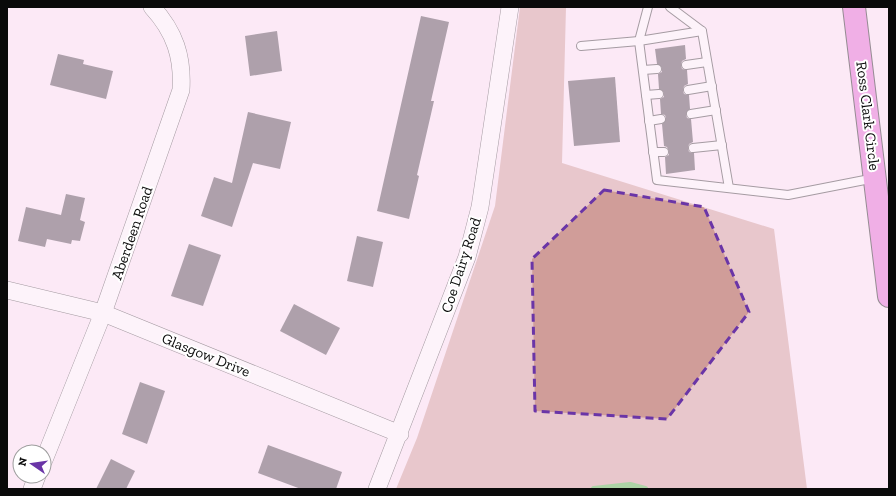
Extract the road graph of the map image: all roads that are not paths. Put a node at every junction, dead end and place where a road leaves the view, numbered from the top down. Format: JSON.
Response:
{"nodes":[{"id":1,"x":152,"y":7,"type":"edge"},
{"id":2,"x":510,"y":7,"type":"edge"},
{"id":3,"x":648,"y":7,"type":"edge"},
{"id":4,"x":670,"y":7,"type":"edge"},
{"id":5,"x":854,"y":7,"type":"edge"},
{"id":6,"x":702,"y":31,"type":"junction"},
{"id":7,"x":639,"y":41,"type":"junction"},
{"id":8,"x":581,"y":46,"type":"dead end"},
{"id":9,"x":707,"y":62,"type":"junction"},
{"id":10,"x":686,"y":65,"type":"dead end"},
{"id":11,"x":657,"y":69,"type":"dead end"},
{"id":12,"x":643,"y":70,"type":"junction"},
{"id":13,"x":712,"y":86,"type":"junction"},
{"id":14,"x":688,"y":90,"type":"dead end"},
{"id":15,"x":659,"y":94,"type":"dead end"},
{"id":16,"x":646,"y":95,"type":"junction"},
{"id":17,"x":716,"y":110,"type":"junction"},
{"id":18,"x":690,"y":114,"type":"dead end"},
{"id":19,"x":662,"y":119,"type":"dead end"},
{"id":20,"x":649,"y":121,"type":"junction"},
{"id":21,"x":722,"y":145,"type":"junction"},
{"id":22,"x":693,"y":148,"type":"dead end"},
{"id":23,"x":653,"y":152,"type":"junction"},
{"id":24,"x":664,"y":152,"type":"dead end"},
{"id":25,"x":876,"y":178,"type":"junction"},
{"id":26,"x":729,"y":188,"type":"junction"},
{"id":27,"x":7,"y":290,"type":"edge"},
{"id":28,"x":889,"y":296,"type":"edge"},
{"id":29,"x":103,"y":313,"type":"junction"},
{"id":30,"x":400,"y":434,"type":"junction"},
{"id":31,"x":50,"y":444,"type":"edge"},
{"id":32,"x":377,"y":489,"type":"edge"}],
"edges":[{"from":1,"to":29,"type":"street","name":"Aberdeen Road"},
{"from":2,"to":30,"type":"street","name":"Coe Dairy Road"},
{"from":3,"to":7,"type":"lane"},
{"from":4,"to":6,"type":"lane"},
{"from":5,"to":25,"type":"highway","name":"Ross Clark Circle"},
{"from":6,"to":7,"type":"lane"},
{"from":6,"to":9,"type":"lane"},
{"from":7,"to":8,"type":"lane"},
{"from":7,"to":12,"type":"lane"},
{"from":9,"to":10,"type":"lane"},
{"from":9,"to":13,"type":"lane"},
{"from":11,"to":12,"type":"lane"},
{"from":12,"to":16,"type":"lane"},
{"from":13,"to":14,"type":"lane"},
{"from":13,"to":17,"type":"lane"},
{"from":15,"to":16,"type":"lane"},
{"from":16,"to":20,"type":"lane"},
{"from":17,"to":18,"type":"lane"},
{"from":17,"to":21,"type":"lane"},
{"from":19,"to":20,"type":"lane"},
{"from":20,"to":23,"type":"lane"},
{"from":21,"to":22,"type":"lane"},
{"from":21,"to":26,"type":"lane"},
{"from":23,"to":24,"type":"lane"},
{"from":23,"to":26,"type":"lane"},
{"from":25,"to":26,"type":"lane"},
{"from":25,"to":28,"type":"highway","name":"Ross Clark Circle"},
{"from":27,"to":29,"type":"street","name":"Glasgow Drive"},
{"from":29,"to":30,"type":"street","name":"Glasgow Drive"},
{"from":29,"to":31,"type":"street","name":"Aberdeen Road"},
{"from":30,"to":32,"type":"street","name":"Coe Dairy Road"}]}
